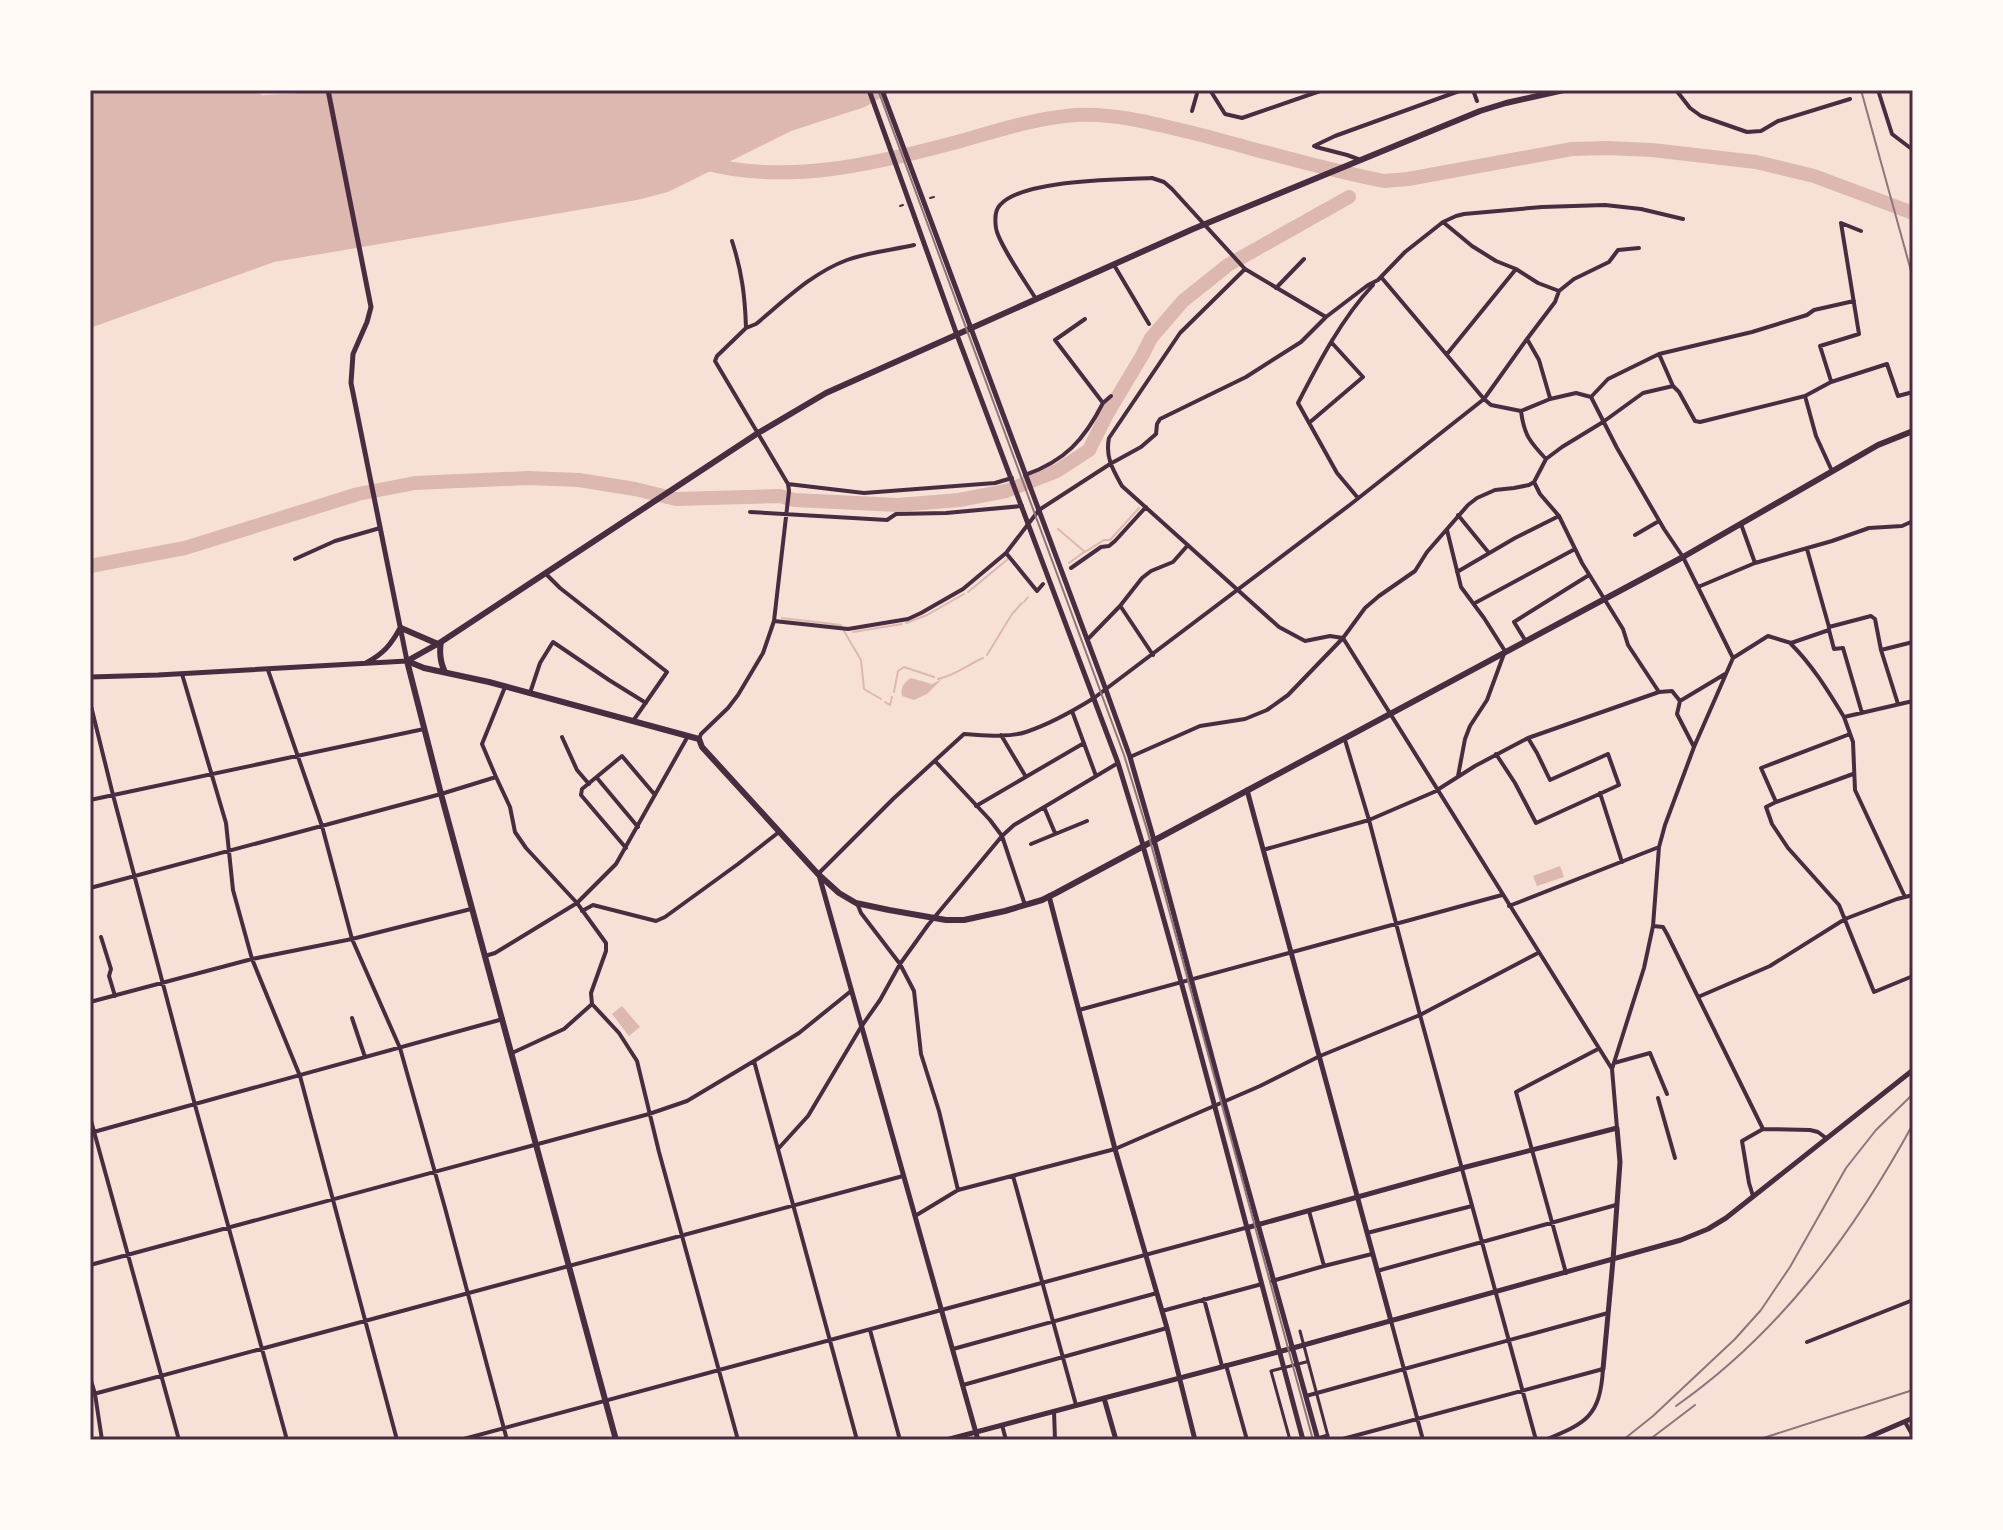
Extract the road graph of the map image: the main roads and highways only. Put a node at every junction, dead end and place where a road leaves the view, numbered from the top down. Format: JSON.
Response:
{"nodes":[{"id":1,"x":1564,"y":90,"type":"edge"},
{"id":2,"x":1913,"y":431,"type":"edge"},
{"id":3,"x":401,"y":627,"type":"road end"},
{"id":4,"x":440,"y":643,"type":"junction"},
{"id":5,"x":407,"y":661,"type":"junction"},
{"id":6,"x":445,"y":672,"type":"junction"},
{"id":7,"x":616,"y":1440,"type":"edge"}],
"edges":[{"from":1,"to":4,"type":"main road"},
{"from":2,"to":6,"type":"main road"},
{"from":3,"to":4,"type":"main road"},
{"from":4,"to":5,"type":"main road"},
{"from":4,"to":6,"type":"main road"},
{"from":5,"to":6,"type":"main road"},
{"from":5,"to":7,"type":"main road"}]}
